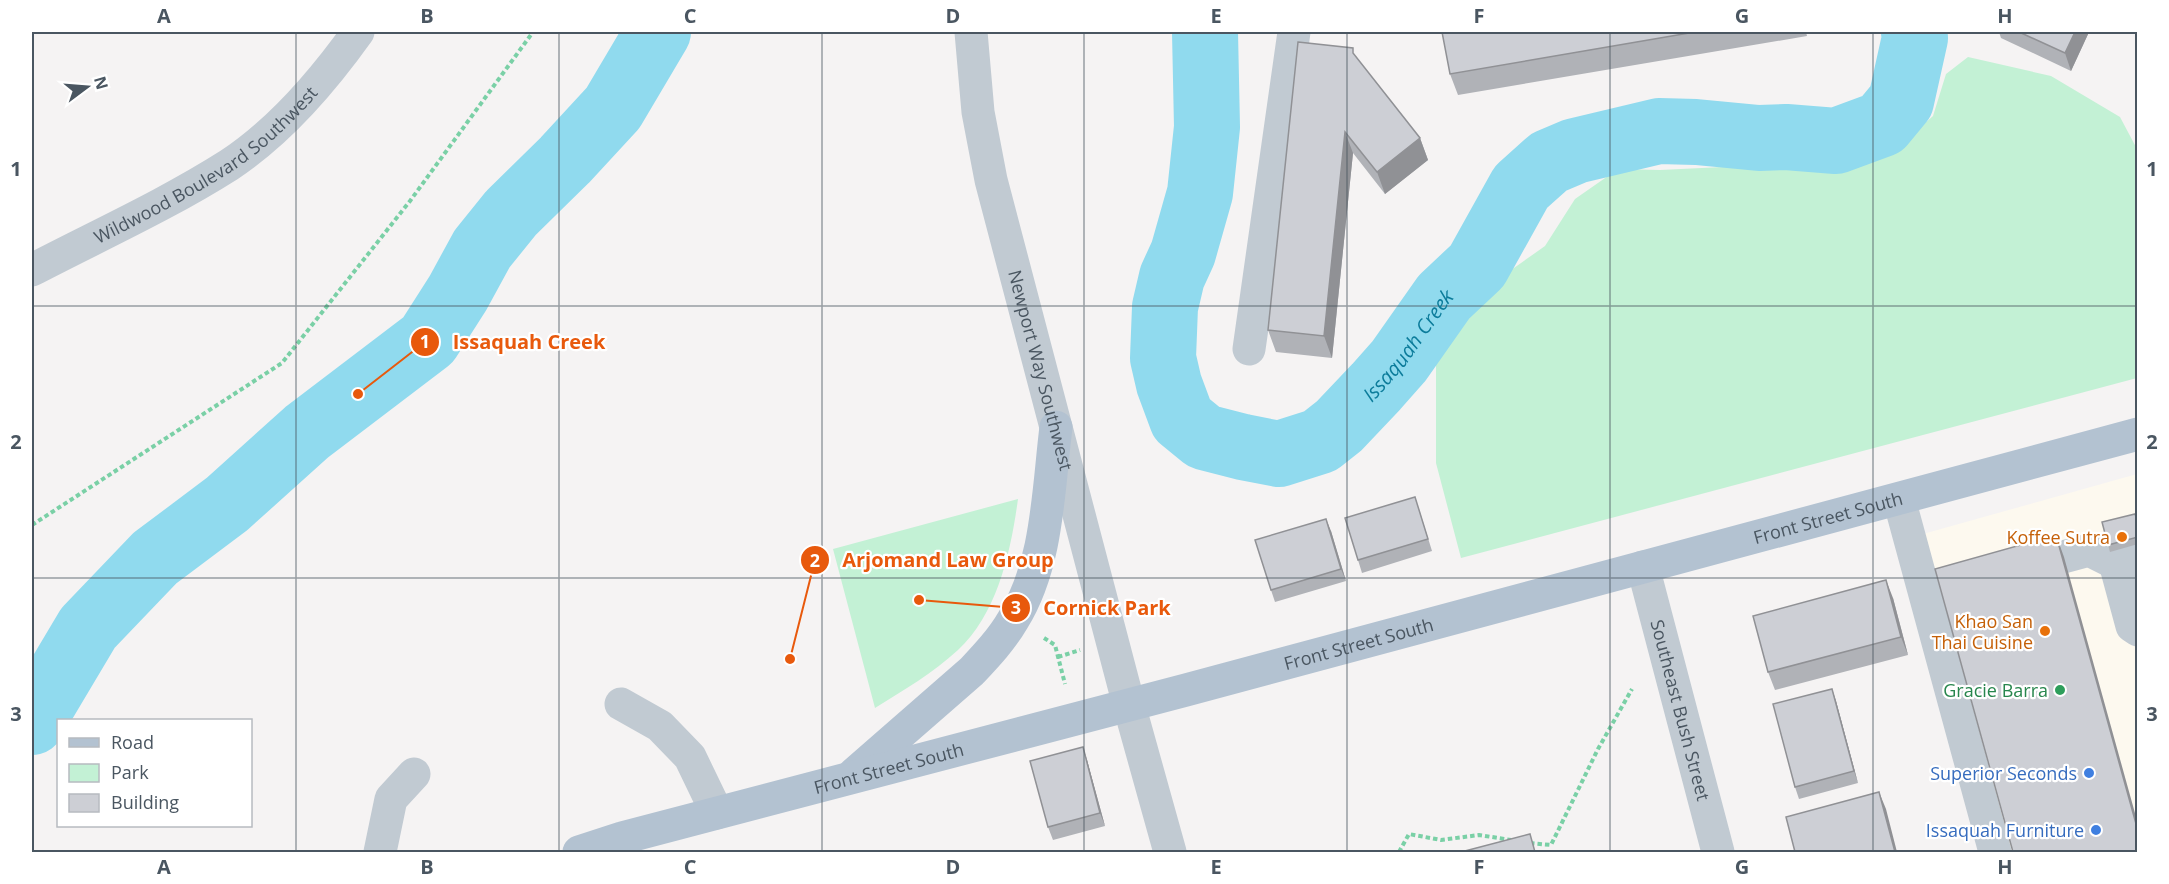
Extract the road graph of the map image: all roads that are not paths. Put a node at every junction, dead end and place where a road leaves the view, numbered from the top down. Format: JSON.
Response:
{"nodes":[{"id":1,"x":358,"y":32,"type":"edge"},
{"id":2,"x":971,"y":32,"type":"edge"},
{"id":3,"x":1294,"y":32,"type":"edge"},
{"id":4,"x":32,"y":270,"type":"edge"},
{"id":5,"x":1249,"y":349,"type":"dead end"},
{"id":6,"x":1056,"y":427,"type":"junction"},
{"id":7,"x":2138,"y":434,"type":"edge"},
{"id":8,"x":1899,"y":499,"type":"junction"},
{"id":9,"x":2126,"y":560,"type":"edge"},
{"id":10,"x":1643,"y":567,"type":"junction"},
{"id":11,"x":1991,"y":577,"type":"edge"},
{"id":12,"x":1958,"y":585,"type":"edge"},
{"id":13,"x":1925,"y":594,"type":"junction"},
{"id":14,"x":2138,"y":630,"type":"edge"},
{"id":15,"x":621,"y":704,"type":"dead end"},
{"id":16,"x":1129,"y":705,"type":"junction"},
{"id":17,"x":414,"y":774,"type":"dead end"},
{"id":18,"x":849,"y":778,"type":"junction"},
{"id":19,"x":717,"y":813,"type":"junction"},
{"id":20,"x":619,"y":846,"type":"edge"},
{"id":21,"x":380,"y":852,"type":"edge"},
{"id":22,"x":579,"y":852,"type":"edge"},
{"id":23,"x":1170,"y":852,"type":"edge"},
{"id":24,"x":1719,"y":852,"type":"edge"},
{"id":25,"x":1995,"y":852,"type":"edge"}],
"edges":[{"from":1,"to":4,"type":"street","name":"Wildwood Boulevard Southwest"},
{"from":2,"to":6,"type":"street","name":"Newport Way Southwest"},
{"from":3,"to":5,"type":"street"},
{"from":6,"to":16,"type":"street","name":"Newport Way Southwest"},
{"from":6,"to":18,"type":"main road"},
{"from":7,"to":8,"type":"main road","name":"Front Street South"},
{"from":8,"to":10,"type":"main road","name":"Front Street South"},
{"from":8,"to":13,"type":"street"},
{"from":9,"to":11,"type":"street"},
{"from":9,"to":14,"type":"street"},
{"from":10,"to":16,"type":"main road","name":"Front Street South"},
{"from":10,"to":24,"type":"street","name":"Southeast Bush Street"},
{"from":12,"to":13,"type":"street"},
{"from":13,"to":25,"type":"street"},
{"from":15,"to":19,"type":"street"},
{"from":16,"to":18,"type":"main road","name":"Front Street South"},
{"from":16,"to":23,"type":"street","name":"Newport Way Southwest"},
{"from":17,"to":21,"type":"street"},
{"from":18,"to":19,"type":"main road","name":"Front Street South"},
{"from":19,"to":20,"type":"main road","name":"Front Street South"},
{"from":20,"to":22,"type":"main road","name":"Front Street South"}]}
